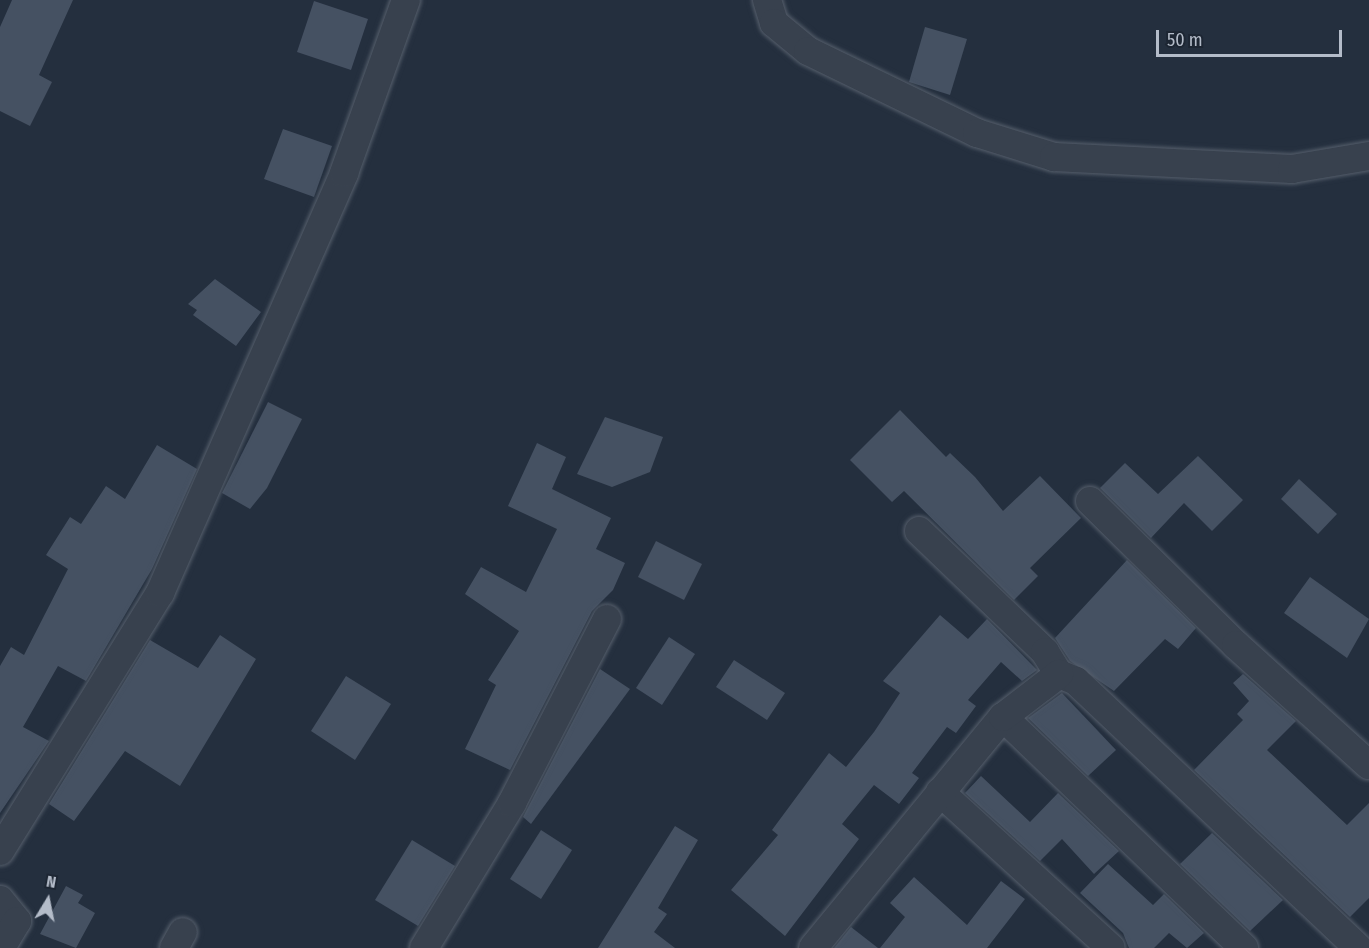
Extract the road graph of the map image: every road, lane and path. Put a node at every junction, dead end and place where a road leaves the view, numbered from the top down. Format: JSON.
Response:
{"nodes":[{"id":1,"x":405,"y":0,"type":"edge"},
{"id":2,"x":767,"y":0,"type":"edge"},
{"id":3,"x":1369,"y":156,"type":"edge"},
{"id":4,"x":1090,"y":501,"type":"dead end"},
{"id":5,"x":919,"y":531,"type":"dead end"},
{"id":6,"x":607,"y":619,"type":"dead end"},
{"id":7,"x":1059,"y":674,"type":"junction"},
{"id":8,"x":1003,"y":717,"type":"junction"},
{"id":9,"x":1369,"y":765,"type":"edge"},
{"id":10,"x":940,"y":792,"type":"junction"},
{"id":11,"x":0,"y":851,"type":"edge"},
{"id":12,"x":0,"y":900,"type":"edge"},
{"id":13,"x":1,"y":948,"type":"edge"},
{"id":14,"x":424,"y":948,"type":"edge"},
{"id":15,"x":813,"y":948,"type":"edge"},
{"id":16,"x":1111,"y":948,"type":"edge"},
{"id":17,"x":1244,"y":948,"type":"edge"},
{"id":18,"x":1358,"y":948,"type":"edge"}],
"edges":[{"from":1,"to":11,"type":"street"},
{"from":2,"to":3,"type":"street"},
{"from":4,"to":9,"type":"street"},
{"from":5,"to":7,"type":"street"},
{"from":6,"to":14,"type":"street"},
{"from":7,"to":8,"type":"street"},
{"from":7,"to":18,"type":"street"},
{"from":8,"to":10,"type":"street"},
{"from":8,"to":17,"type":"street"},
{"from":10,"to":15,"type":"street"},
{"from":10,"to":16,"type":"street"},
{"from":12,"to":13,"type":"street"}]}
